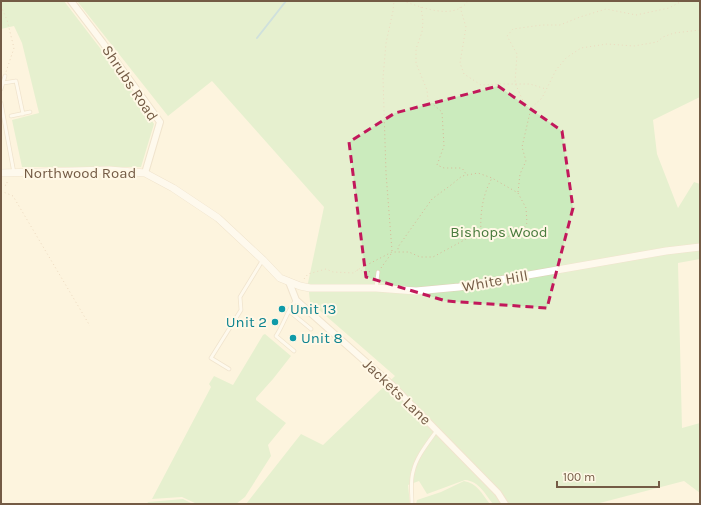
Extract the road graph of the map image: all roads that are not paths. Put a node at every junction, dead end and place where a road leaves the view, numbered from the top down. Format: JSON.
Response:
{"nodes":[{"id":1,"x":71,"y":1,"type":"edge"},
{"id":2,"x":5,"y":76,"type":"road end"},
{"id":3,"x":3,"y":83,"type":"junction"},
{"id":4,"x":1,"y":89,"type":"edge"},
{"id":5,"x":1,"y":103,"type":"edge"},
{"id":6,"x":30,"y":112,"type":"dead end"},
{"id":7,"x":23,"y":114,"type":"junction"},
{"id":8,"x":11,"y":116,"type":"dead end"},
{"id":9,"x":4,"y":173,"type":"edge"},
{"id":10,"x":14,"y":173,"type":"junction"},
{"id":11,"x":145,"y":173,"type":"junction"},
{"id":12,"x":700,"y":247,"type":"edge"},
{"id":13,"x":263,"y":260,"type":"junction"},
{"id":14,"x":378,"y":272,"type":"road end"},
{"id":15,"x":289,"y":282,"type":"junction"},
{"id":16,"x":376,"y":288,"type":"junction"},
{"id":17,"x":296,"y":300,"type":"junction"},
{"id":18,"x":289,"y":311,"type":"junction"},
{"id":19,"x":311,"y":329,"type":"dead end"},
{"id":20,"x":294,"y":351,"type":"dead end"},
{"id":21,"x":229,"y":369,"type":"dead end"},
{"id":22,"x":437,"y":430,"type":"junction"},
{"id":23,"x":412,"y":504,"type":"edge"},
{"id":24,"x":505,"y":504,"type":"edge"}],
"edges":[{"from":1,"to":11,"type":"street","name":"Shrubs Road"},
{"from":2,"to":3,"type":"lane"},
{"from":3,"to":4,"type":"lane"},
{"from":3,"to":7,"type":"lane"},
{"from":5,"to":10,"type":"lane"},
{"from":6,"to":7,"type":"lane"},
{"from":7,"to":8,"type":"lane"},
{"from":9,"to":10,"type":"street","name":"Northwood Road"},
{"from":10,"to":11,"type":"street","name":"Northwood Road"},
{"from":11,"to":13,"type":"street","name":"Northwood Road"},
{"from":12,"to":16,"type":"street","name":"White Hill"},
{"from":13,"to":15,"type":"street","name":"Northwood Road"},
{"from":13,"to":21,"type":"lane"},
{"from":14,"to":16,"type":"lane"},
{"from":15,"to":16,"type":"street","name":"White Hill"},
{"from":15,"to":17,"type":"street","name":"Jackets Lane"},
{"from":17,"to":18,"type":"lane"},
{"from":17,"to":22,"type":"street","name":"Jackets Lane"},
{"from":18,"to":19,"type":"lane"},
{"from":18,"to":20,"type":"lane"},
{"from":22,"to":23,"type":"lane"},
{"from":22,"to":24,"type":"street","name":"Jackets Lane"}]}
